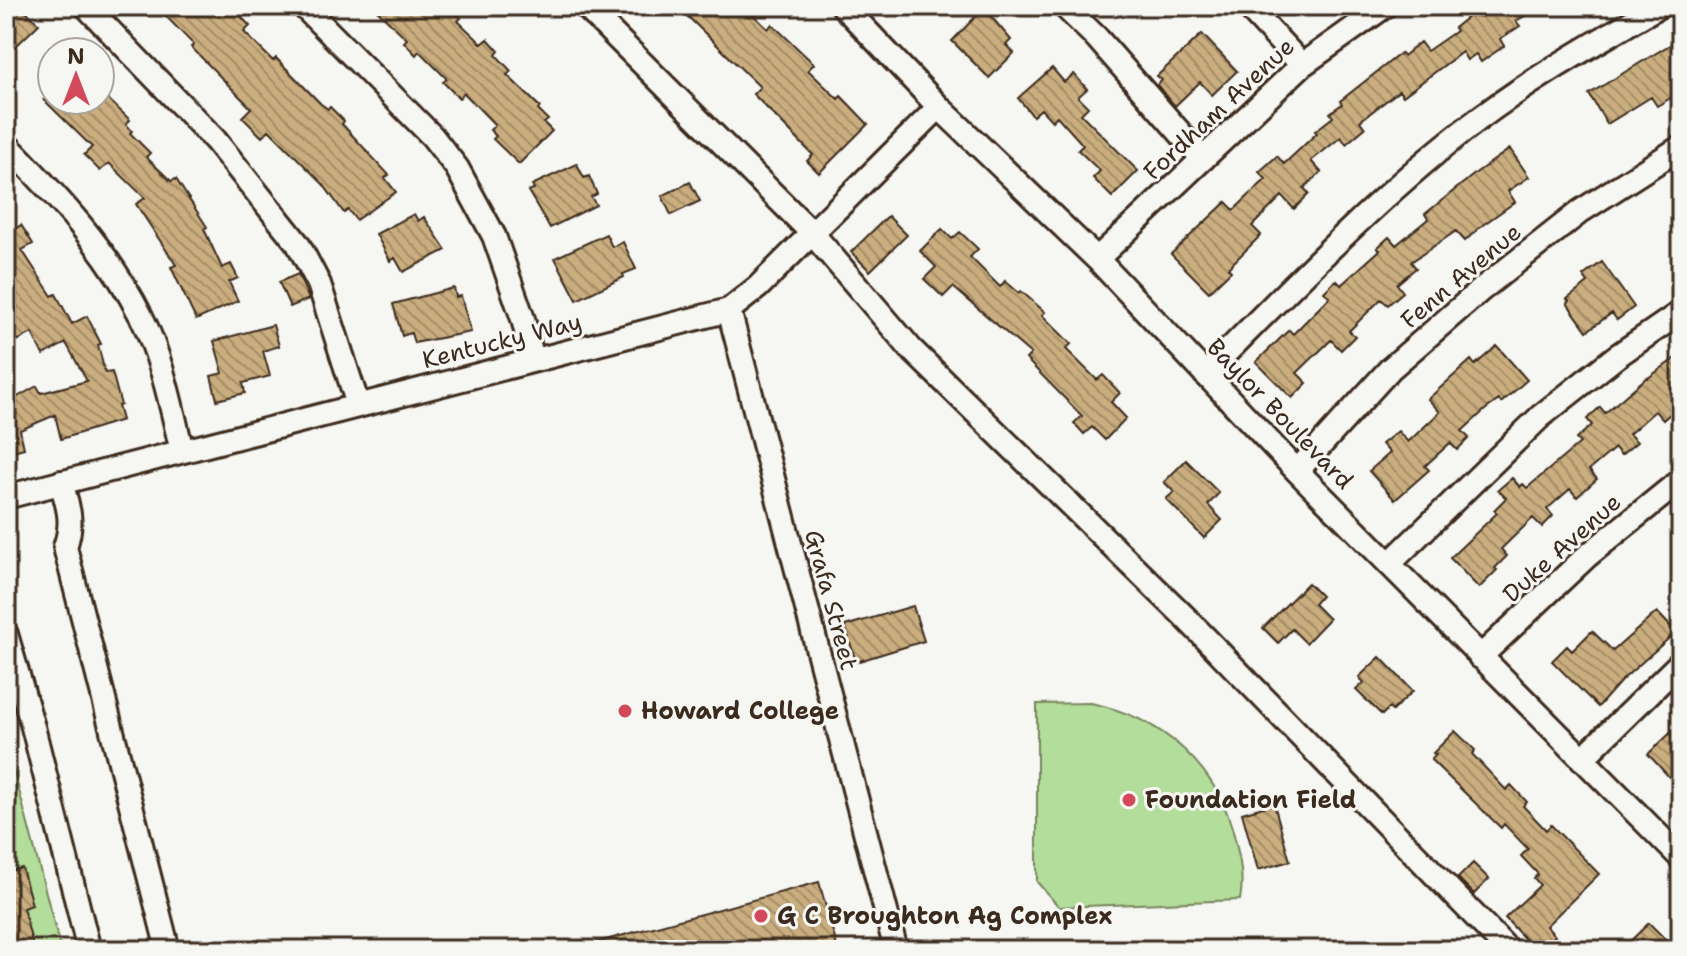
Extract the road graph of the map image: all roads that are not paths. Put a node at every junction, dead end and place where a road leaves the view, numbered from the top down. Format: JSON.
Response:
{"nodes":[{"id":1,"x":86,"y":6,"type":"edge"},
{"id":2,"x":303,"y":6,"type":"edge"},
{"id":3,"x":585,"y":6,"type":"edge"},
{"id":4,"x":843,"y":6,"type":"edge"},
{"id":5,"x":1064,"y":6,"type":"edge"},
{"id":6,"x":1247,"y":6,"type":"edge"},
{"id":7,"x":1385,"y":6,"type":"edge"},
{"id":8,"x":1659,"y":6,"type":"edge"},
{"id":9,"x":1302,"y":65,"type":"junction"},
{"id":10,"x":939,"y":107,"type":"junction"},
{"id":11,"x":6,"y":144,"type":"edge"},
{"id":12,"x":1681,"y":147,"type":"edge"},
{"id":13,"x":1203,"y":159,"type":"junction"},
{"id":14,"x":812,"y":233,"type":"junction"},
{"id":15,"x":1097,"y":259,"type":"junction"},
{"id":16,"x":729,"y":310,"type":"junction"},
{"id":17,"x":1681,"y":312,"type":"edge"},
{"id":18,"x":533,"y":360,"type":"junction"},
{"id":19,"x":1205,"y":374,"type":"junction"},
{"id":20,"x":358,"y":405,"type":"junction"},
{"id":21,"x":182,"y":451,"type":"junction"},
{"id":22,"x":1297,"y":471,"type":"junction"},
{"id":23,"x":1681,"y":480,"type":"edge"},
{"id":24,"x":61,"y":482,"type":"junction"},
{"id":25,"x":6,"y":497,"type":"edge"},
{"id":26,"x":1389,"y":564,"type":"junction"},
{"id":27,"x":6,"y":634,"type":"edge"},
{"id":28,"x":1480,"y":657,"type":"junction"},
{"id":29,"x":1681,"y":662,"type":"edge"},
{"id":30,"x":1582,"y":759,"type":"junction"},
{"id":31,"x":1677,"y":847,"type":"edge"},
{"id":32,"x":89,"y":950,"type":"edge"},
{"id":33,"x":168,"y":950,"type":"edge"},
{"id":34,"x":896,"y":950,"type":"edge"},
{"id":35,"x":1508,"y":950,"type":"edge"}],
"edges":[{"from":1,"to":20,"type":"street"},
{"from":2,"to":18,"type":"street"},
{"from":3,"to":14,"type":"street"},
{"from":4,"to":10,"type":"street","name":"Baylor Boulevard"},
{"from":5,"to":13,"type":"street"},
{"from":6,"to":9,"type":"street"},
{"from":7,"to":9,"type":"street","name":"Fordham Avenue"},
{"from":8,"to":19,"type":"street"},
{"from":9,"to":13,"type":"street","name":"Fordham Avenue"},
{"from":10,"to":14,"type":"street","name":"Kentucky Way"},
{"from":10,"to":15,"type":"street","name":"Baylor Boulevard"},
{"from":11,"to":21,"type":"street"},
{"from":12,"to":22,"type":"street","name":"Fenn Avenue"},
{"from":13,"to":15,"type":"street","name":"Fordham Avenue"},
{"from":14,"to":16,"type":"street","name":"Kentucky Way"},
{"from":14,"to":35,"type":"street"},
{"from":15,"to":19,"type":"street","name":"Baylor Boulevard"},
{"from":16,"to":18,"type":"street","name":"Kentucky Way"},
{"from":16,"to":34,"type":"street","name":"Grafa Street"},
{"from":17,"to":26,"type":"street"},
{"from":18,"to":20,"type":"street","name":"Kentucky Way"},
{"from":19,"to":22,"type":"street","name":"Baylor Boulevard"},
{"from":20,"to":21,"type":"street","name":"Kentucky Way"},
{"from":21,"to":24,"type":"street","name":"Kentucky Way"},
{"from":22,"to":26,"type":"street","name":"Baylor Boulevard"},
{"from":23,"to":28,"type":"street","name":"Duke Avenue"},
{"from":24,"to":25,"type":"street","name":"Kentucky Way"},
{"from":24,"to":33,"type":"street"},
{"from":26,"to":28,"type":"street","name":"Baylor Boulevard"},
{"from":27,"to":32,"type":"street"},
{"from":28,"to":30,"type":"street","name":"Baylor Boulevard"},
{"from":29,"to":30,"type":"street"},
{"from":30,"to":31,"type":"street","name":"Baylor Boulevard"}]}
